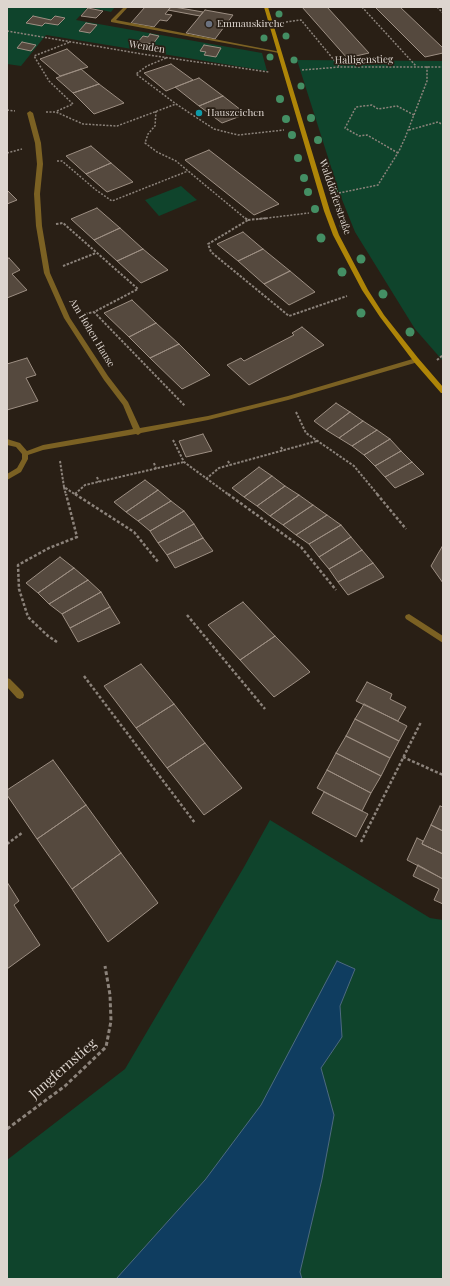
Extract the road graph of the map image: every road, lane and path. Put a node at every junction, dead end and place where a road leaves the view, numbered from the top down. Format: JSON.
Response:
{"nodes":[{"id":1,"x":126,"y":7,"type":"edge"},
{"id":2,"x":266,"y":7,"type":"edge"},
{"id":3,"x":362,"y":7,"type":"edge"},
{"id":4,"x":437,"y":7,"type":"edge"},
{"id":5,"x":443,"y":13,"type":"edge"},
{"id":6,"x":286,"y":22,"type":"dead end"},
{"id":7,"x":7,"y":31,"type":"edge"},
{"id":8,"x":70,"y":42,"type":"junction"},
{"id":9,"x":279,"y":52,"type":"junction"},
{"id":10,"x":167,"y":58,"type":"junction"},
{"id":11,"x":416,"y":66,"type":"junction"},
{"id":12,"x":427,"y":66,"type":"junction"},
{"id":13,"x":340,"y":67,"type":"junction"},
{"id":14,"x":443,"y":67,"type":"edge"},
{"id":15,"x":285,"y":71,"type":"junction"},
{"id":16,"x":176,"y":104,"type":"junction"},
{"id":17,"x":156,"y":111,"type":"junction"},
{"id":18,"x":56,"y":112,"type":"junction"},
{"id":19,"x":30,"y":113,"type":"joint"},
{"id":20,"x":414,"y":115,"type":"junction"},
{"id":21,"x":443,"y":125,"type":"edge"},
{"id":22,"x":284,"y":130,"type":"dead end"},
{"id":23,"x":408,"y":130,"type":"junction"},
{"id":24,"x":398,"y":153,"type":"junction"},
{"id":25,"x":40,"y":164,"type":"junction"},
{"id":26,"x":188,"y":171,"type":"junction"},
{"id":27,"x":339,"y":192,"type":"dead end"},
{"id":28,"x":310,"y":214,"type":"dead end"},
{"id":29,"x":248,"y":220,"type":"junction"},
{"id":30,"x":39,"y":226,"type":"junction"},
{"id":31,"x":96,"y":253,"type":"junction"},
{"id":32,"x":47,"y":273,"type":"junction"},
{"id":33,"x":347,"y":296,"type":"dead end"},
{"id":34,"x":443,"y":355,"type":"edge"},
{"id":35,"x":416,"y":360,"type":"junction"},
{"id":36,"x":436,"y":361,"type":"dead end"},
{"id":37,"x":443,"y":391,"type":"edge"},
{"id":38,"x":288,"y":398,"type":"junction"},
{"id":39,"x":199,"y":420,"type":"junction"},
{"id":40,"x":167,"y":426,"type":"junction"},
{"id":41,"x":138,"y":432,"type":"junction"},
{"id":42,"x":317,"y":441,"type":"junction"},
{"id":43,"x":7,"y":442,"type":"edge"},
{"id":44,"x":59,"y":446,"type":"junction"},
{"id":45,"x":281,"y":447,"type":"dead end"},
{"id":46,"x":283,"y":451,"type":"junction"},
{"id":47,"x":25,"y":454,"type":"junction"},
{"id":48,"x":228,"y":461,"type":"dead end"},
{"id":49,"x":184,"y":462,"type":"junction"},
{"id":50,"x":154,"y":464,"type":"dead end"},
{"id":51,"x":230,"y":465,"type":"junction"},
{"id":52,"x":156,"y":469,"type":"junction"},
{"id":53,"x":7,"y":477,"type":"edge"},
{"id":54,"x":97,"y":477,"type":"dead end"},
{"id":55,"x":206,"y":479,"type":"junction"},
{"id":56,"x":99,"y":482,"type":"junction"},
{"id":57,"x":64,"y":487,"type":"junction"},
{"id":58,"x":75,"y":494,"type":"junction"},
{"id":59,"x":406,"y":529,"type":"dead end"},
{"id":60,"x":159,"y":563,"type":"dead end"},
{"id":61,"x":336,"y":590,"type":"dead end"},
{"id":62,"x":187,"y":615,"type":"dead end"},
{"id":63,"x":409,"y":617,"type":"dead end"},
{"id":64,"x":443,"y":640,"type":"edge"},
{"id":65,"x":57,"y":642,"type":"dead end"},
{"id":66,"x":84,"y":676,"type":"dead end"},
{"id":67,"x":7,"y":682,"type":"edge"},
{"id":68,"x":20,"y":695,"type":"dead end"},
{"id":69,"x":265,"y":709,"type":"dead end"},
{"id":70,"x":421,"y":722,"type":"dead end"},
{"id":71,"x":403,"y":757,"type":"junction"},
{"id":72,"x":443,"y":775,"type":"edge"},
{"id":73,"x":195,"y":823,"type":"dead end"},
{"id":74,"x":22,"y":833,"type":"dead end"},
{"id":75,"x":360,"y":842,"type":"dead end"},
{"id":76,"x":7,"y":844,"type":"edge"},
{"id":77,"x":105,"y":966,"type":"dead end"},
{"id":78,"x":7,"y":1130,"type":"edge"}],
"edges":[{"from":1,"to":9,"type":"street"},
{"from":2,"to":9,"type":"street","name":"Walddörferstraße"},
{"from":3,"to":11,"type":"path"},
{"from":4,"to":5,"type":"path"},
{"from":6,"to":13,"type":"path"},
{"from":7,"to":8,"type":"path","name":"Wenden"},
{"from":8,"to":10,"type":"path","name":"Wenden"},
{"from":8,"to":18,"type":"path"},
{"from":9,"to":15,"type":"street","name":"Walddörferstraße"},
{"from":10,"to":15,"type":"path","name":"Wenden"},
{"from":10,"to":16,"type":"path"},
{"from":11,"to":12,"type":"path","name":"Halligenstieg"},
{"from":11,"to":13,"type":"path","name":"Halligenstieg"},
{"from":12,"to":14,"type":"path","name":"Halligenstieg"},
{"from":12,"to":20,"type":"path"},
{"from":13,"to":15,"type":"path","name":"Halligenstieg"},
{"from":15,"to":35,"type":"street","name":"Walddörferstraße"},
{"from":16,"to":17,"type":"path"},
{"from":16,"to":22,"type":"path"},
{"from":17,"to":18,"type":"path"},
{"from":17,"to":26,"type":"path"},
{"from":18,"to":19,"type":"path"},
{"from":19,"to":25,"type":"street","name":"Am Hohen Hause"},
{"from":20,"to":23,"type":"path"},
{"from":20,"to":24,"type":"path"},
{"from":21,"to":23,"type":"path"},
{"from":23,"to":24,"type":"path"},
{"from":24,"to":27,"type":"path"},
{"from":25,"to":26,"type":"path"},
{"from":25,"to":30,"type":"street","name":"Am Hohen Hause"},
{"from":26,"to":29,"type":"path"},
{"from":28,"to":29,"type":"path"},
{"from":29,"to":33,"type":"path"},
{"from":30,"to":31,"type":"path"},
{"from":30,"to":32,"type":"street","name":"Am Hohen Hause"},
{"from":31,"to":32,"type":"path"},
{"from":31,"to":39,"type":"path"},
{"from":32,"to":41,"type":"street","name":"Am Hohen Hause"},
{"from":34,"to":36,"type":"path"},
{"from":35,"to":37,"type":"street","name":"Walddörferstraße"},
{"from":35,"to":38,"type":"street"},
{"from":38,"to":39,"type":"street"},
{"from":38,"to":42,"type":"path"},
{"from":39,"to":40,"type":"street"},
{"from":40,"to":41,"type":"street"},
{"from":40,"to":49,"type":"path"},
{"from":41,"to":44,"type":"street"},
{"from":42,"to":46,"type":"path"},
{"from":42,"to":59,"type":"path"},
{"from":43,"to":47,"type":"street"},
{"from":44,"to":47,"type":"street"},
{"from":44,"to":57,"type":"path"},
{"from":45,"to":46,"type":"path"},
{"from":46,"to":51,"type":"path"},
{"from":47,"to":53,"type":"street"},
{"from":48,"to":51,"type":"path"},
{"from":49,"to":52,"type":"path"},
{"from":49,"to":55,"type":"path"},
{"from":50,"to":52,"type":"path"},
{"from":51,"to":55,"type":"path"},
{"from":52,"to":56,"type":"path"},
{"from":54,"to":56,"type":"path"},
{"from":55,"to":61,"type":"path"},
{"from":56,"to":58,"type":"path"},
{"from":57,"to":58,"type":"path"},
{"from":57,"to":65,"type":"path"},
{"from":58,"to":60,"type":"path"},
{"from":62,"to":69,"type":"path"},
{"from":63,"to":64,"type":"street"},
{"from":66,"to":73,"type":"path"},
{"from":67,"to":68,"type":"street"},
{"from":70,"to":71,"type":"path"},
{"from":71,"to":72,"type":"path"},
{"from":71,"to":75,"type":"path"},
{"from":74,"to":76,"type":"path"},
{"from":77,"to":78,"type":"path","name":"Jungfernstieg"}]}
